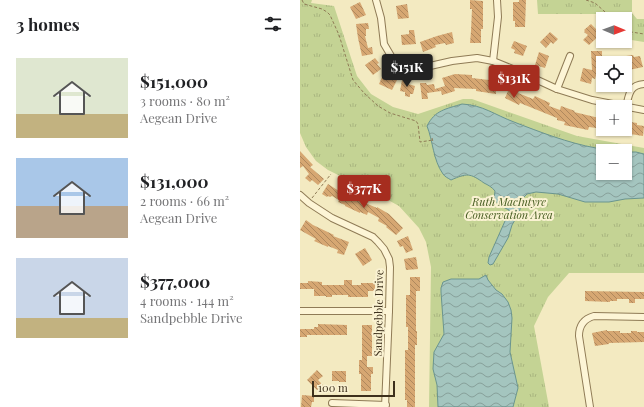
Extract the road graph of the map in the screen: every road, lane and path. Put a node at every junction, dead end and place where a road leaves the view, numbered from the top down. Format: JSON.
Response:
{"nodes":[{"id":1,"x":302,"y":0,"type":"edge"},
{"id":2,"x":377,"y":0,"type":"edge"},
{"id":3,"x":497,"y":0,"type":"edge"},
{"id":4,"x":586,"y":0,"type":"edge"},
{"id":5,"x":605,"y":12,"type":"edge"},
{"id":6,"x":632,"y":32,"type":"edge"},
{"id":7,"x":644,"y":34,"type":"edge"},
{"id":8,"x":570,"y":56,"type":"dead end"},
{"id":9,"x":493,"y":61,"type":"junction"},
{"id":10,"x":644,"y":84,"type":"edge"},
{"id":11,"x":557,"y":90,"type":"junction"},
{"id":12,"x":628,"y":100,"type":"edge"},
{"id":13,"x":596,"y":101,"type":"edge"},
{"id":14,"x":632,"y":108,"type":"edge"},
{"id":15,"x":644,"y":110,"type":"edge"},
{"id":16,"x":432,"y":138,"type":"dead end"},
{"id":17,"x":331,"y":174,"type":"dead end"},
{"id":18,"x":303,"y":200,"type":"edge"},
{"id":19,"x":300,"y":311,"type":"edge"},
{"id":20,"x":389,"y":311,"type":"junction"},
{"id":21,"x":644,"y":317,"type":"edge"},
{"id":22,"x":332,"y":403,"type":"dead end"},
{"id":23,"x":386,"y":406,"type":"edge"},
{"id":24,"x":590,"y":407,"type":"edge"}],
"edges":[{"from":1,"to":16,"type":"path"},
{"from":2,"to":9,"type":"street"},
{"from":3,"to":9,"type":"street"},
{"from":4,"to":5,"type":"path"},
{"from":6,"to":7,"type":"path"},
{"from":8,"to":11,"type":"street"},
{"from":9,"to":11,"type":"street"},
{"from":10,"to":12,"type":"street"},
{"from":11,"to":13,"type":"street"},
{"from":14,"to":15,"type":"street"},
{"from":17,"to":18,"type":"path"},
{"from":18,"to":20,"type":"street","name":"Sandpebble Drive"},
{"from":19,"to":20,"type":"street"},
{"from":20,"to":23,"type":"street","name":"Sandpebble Drive"},
{"from":21,"to":24,"type":"street"},
{"from":22,"to":23,"type":"street"}]}
